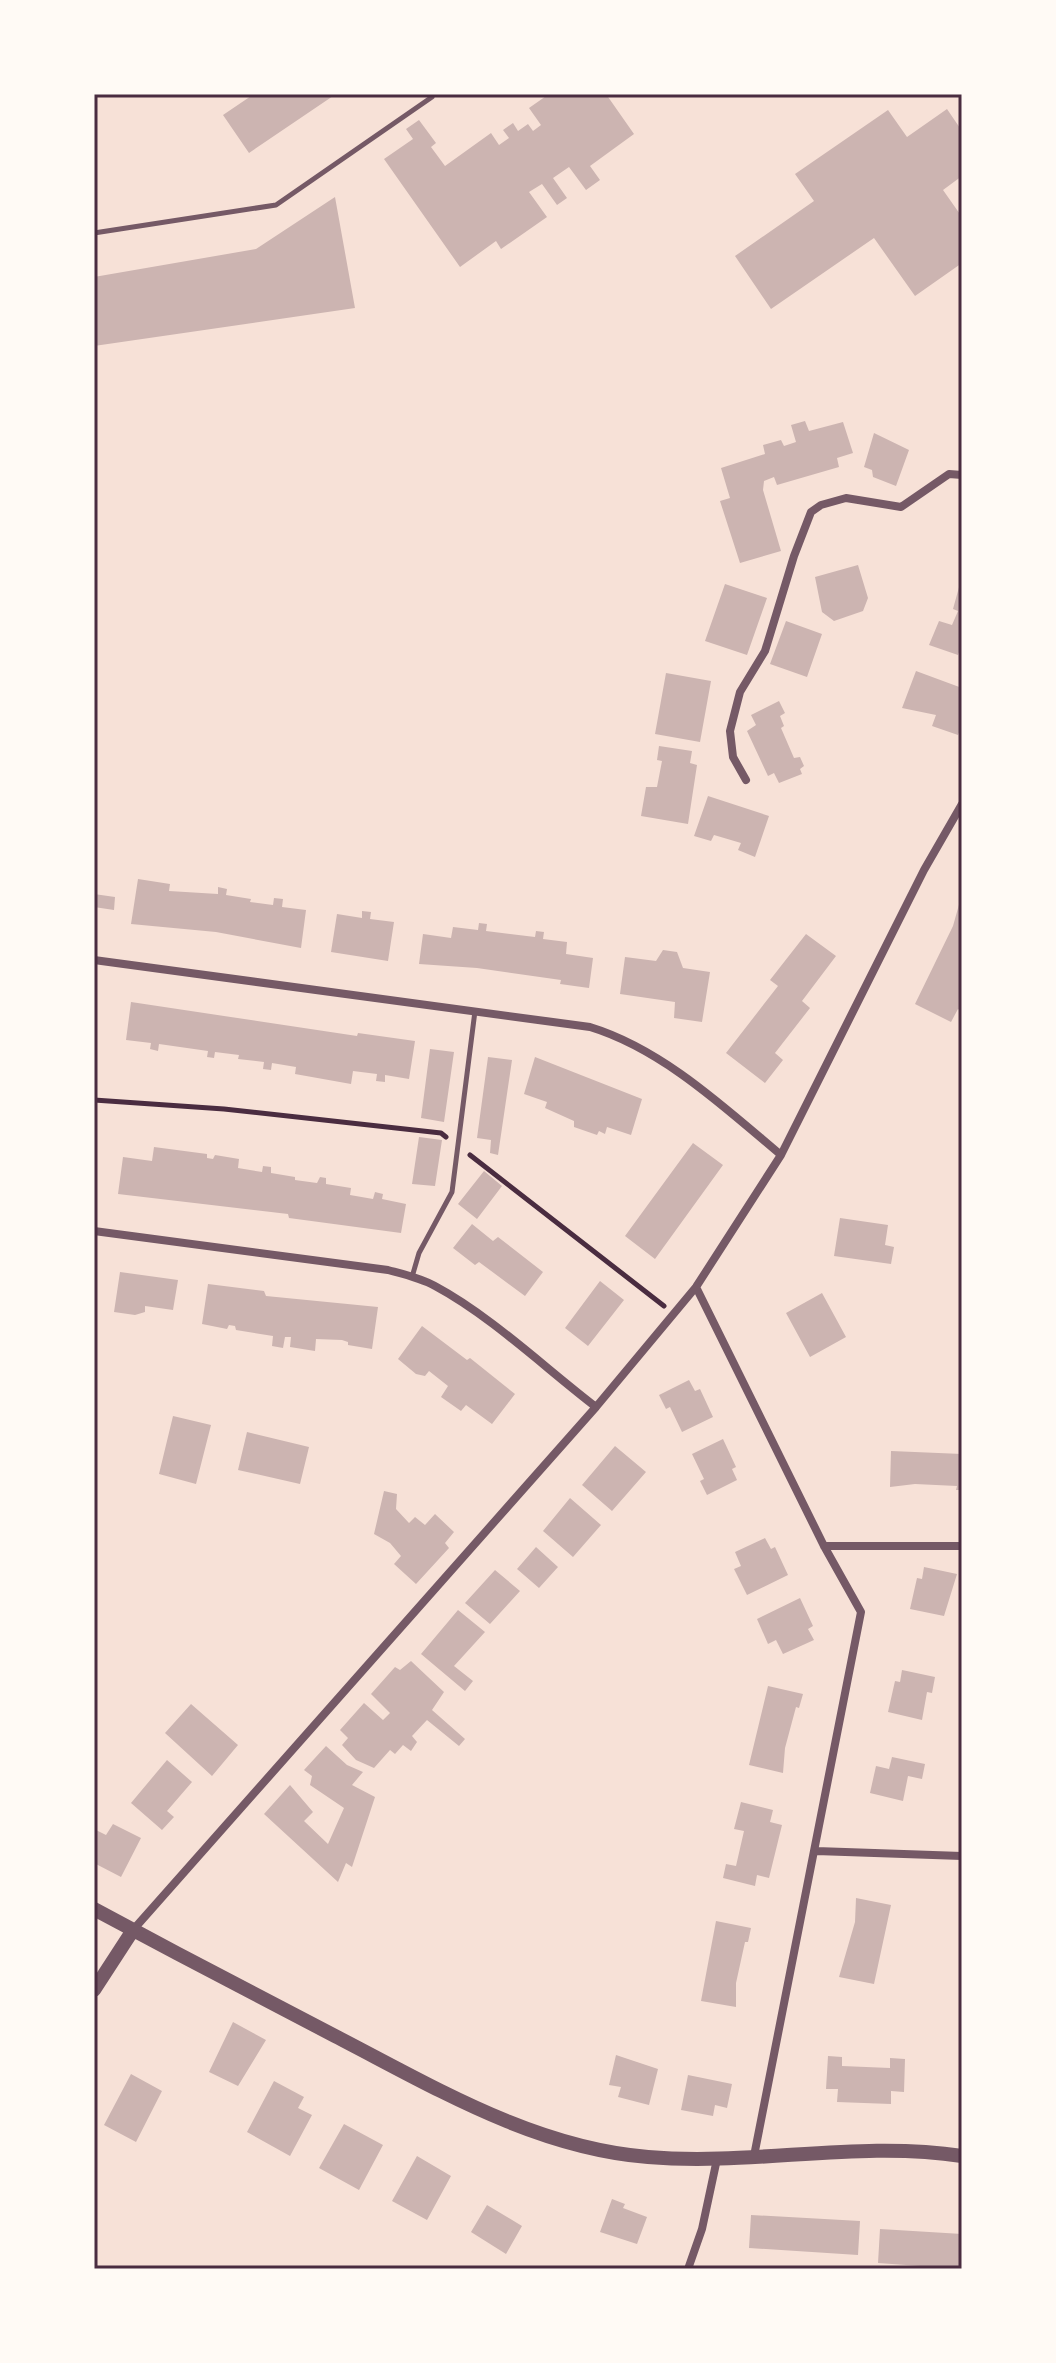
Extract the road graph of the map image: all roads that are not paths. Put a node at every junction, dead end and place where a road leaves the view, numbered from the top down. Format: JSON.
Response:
{"nodes":[{"id":1,"x":432,"y":97,"type":"dead end"},
{"id":2,"x":94,"y":233,"type":"edge"},
{"id":3,"x":962,"y":475,"type":"edge"},
{"id":4,"x":746,"y":780,"type":"dead end"},
{"id":5,"x":962,"y":804,"type":"edge"},
{"id":6,"x":94,"y":960,"type":"edge"},
{"id":7,"x":475,"y":1010,"type":"junction"},
{"id":8,"x":781,"y":1155,"type":"junction"},
{"id":9,"x":94,"y":1231,"type":"edge"},
{"id":10,"x":412,"y":1277,"type":"junction"},
{"id":11,"x":696,"y":1287,"type":"junction"},
{"id":12,"x":596,"y":1407,"type":"junction"},
{"id":13,"x":824,"y":1546,"type":"junction"},
{"id":14,"x":962,"y":1546,"type":"edge"},
{"id":15,"x":816,"y":1851,"type":"junction"},
{"id":16,"x":962,"y":1856,"type":"edge"},
{"id":17,"x":94,"y":1909,"type":"edge"},
{"id":18,"x":133,"y":1930,"type":"junction"},
{"id":19,"x":94,"y":1990,"type":"edge"},
{"id":20,"x":754,"y":2156,"type":"junction"},
{"id":21,"x":962,"y":2156,"type":"edge"},
{"id":22,"x":717,"y":2159,"type":"junction"},
{"id":23,"x":688,"y":2269,"type":"edge"}],
"edges":[{"from":1,"to":2,"type":"lane"},
{"from":3,"to":4,"type":"street"},
{"from":5,"to":8,"type":"street"},
{"from":6,"to":7,"type":"street"},
{"from":7,"to":8,"type":"street"},
{"from":7,"to":10,"type":"lane"},
{"from":8,"to":11,"type":"street"},
{"from":9,"to":10,"type":"street"},
{"from":10,"to":12,"type":"street"},
{"from":11,"to":12,"type":"street"},
{"from":11,"to":13,"type":"street"},
{"from":12,"to":18,"type":"street"},
{"from":13,"to":14,"type":"street"},
{"from":13,"to":15,"type":"street"},
{"from":15,"to":16,"type":"street"},
{"from":15,"to":20,"type":"street"},
{"from":17,"to":18,"type":"street"},
{"from":18,"to":19,"type":"street"},
{"from":18,"to":22,"type":"street"},
{"from":20,"to":21,"type":"street"},
{"from":20,"to":22,"type":"street"},
{"from":22,"to":23,"type":"street"}]}
